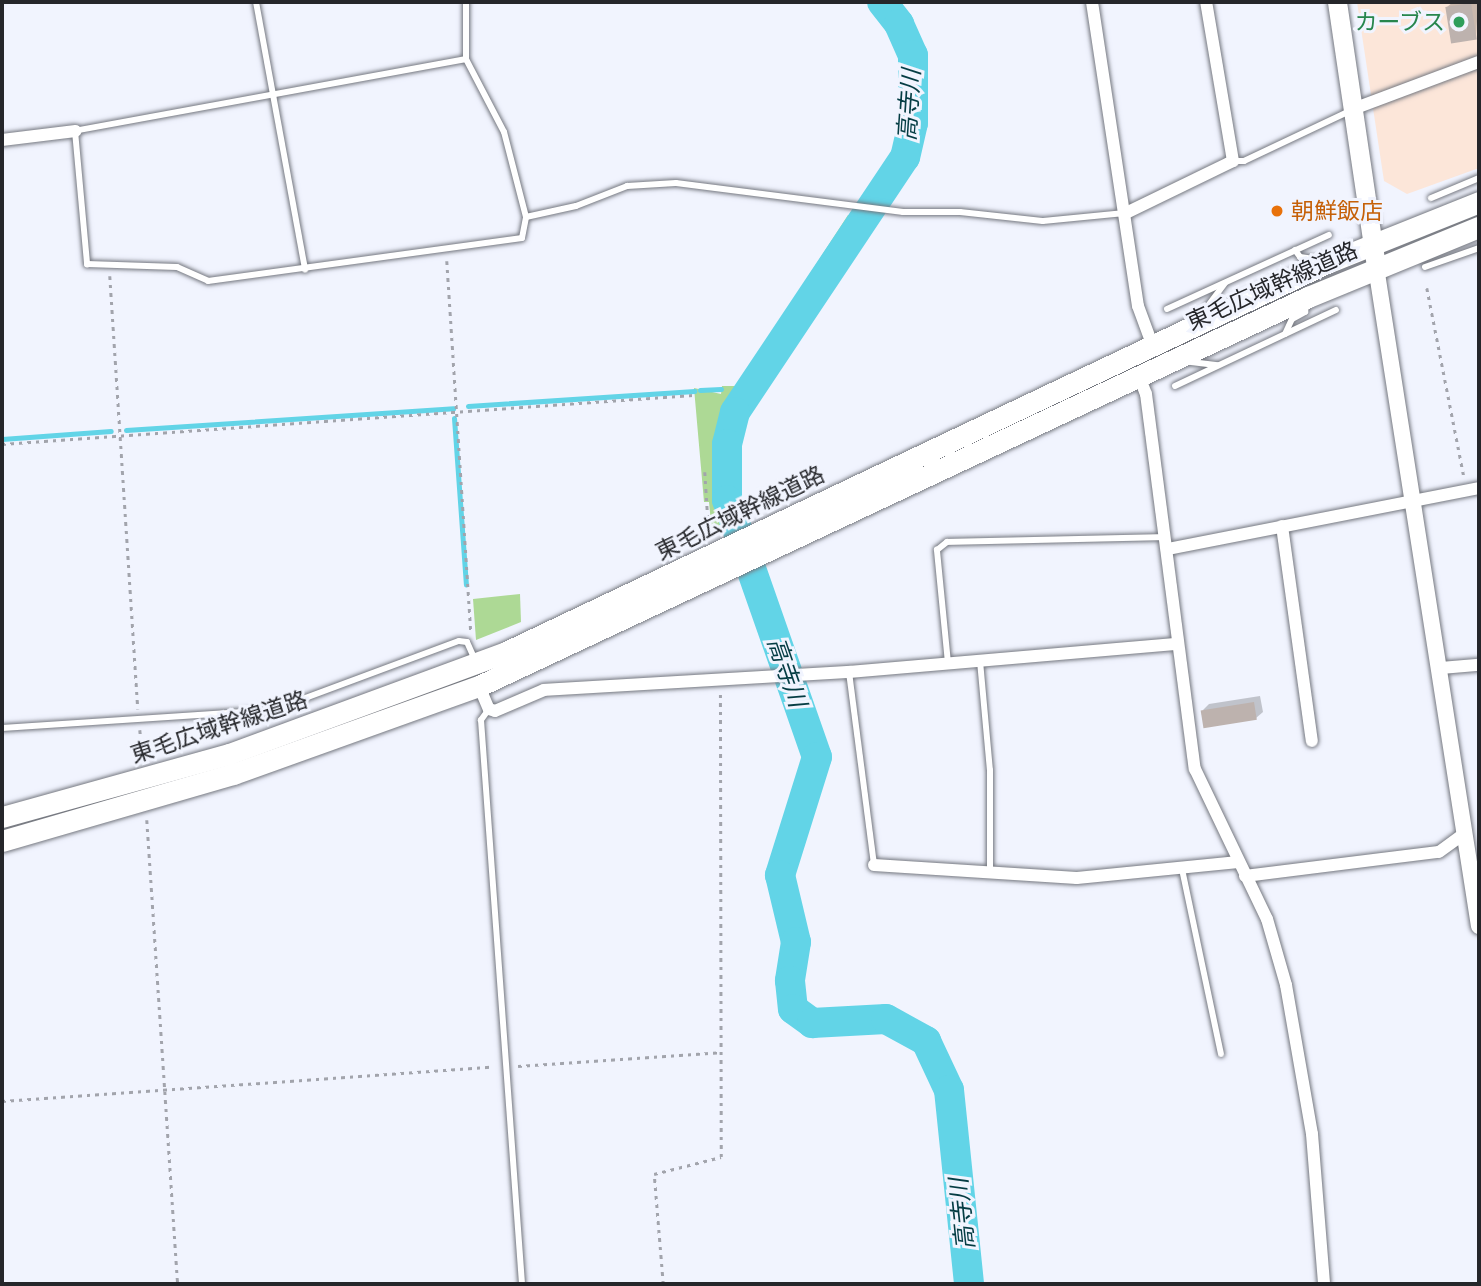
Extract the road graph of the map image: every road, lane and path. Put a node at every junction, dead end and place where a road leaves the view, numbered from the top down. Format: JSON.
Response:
{"nodes":[{"id":1,"x":256,"y":2,"type":"edge"},
{"id":2,"x":466,"y":2,"type":"edge"},
{"id":3,"x":1092,"y":2,"type":"edge"},
{"id":4,"x":1206,"y":2,"type":"edge"},
{"id":5,"x":1337,"y":2,"type":"edge"},
{"id":6,"x":466,"y":59,"type":"junction"},
{"id":7,"x":1479,"y":62,"type":"edge"},
{"id":8,"x":274,"y":94,"type":"junction"},
{"id":9,"x":1353,"y":109,"type":"junction"},
{"id":10,"x":75,"y":131,"type":"junction"},
{"id":11,"x":2,"y":140,"type":"edge"},
{"id":12,"x":1233,"y":161,"type":"junction"},
{"id":13,"x":1479,"y":178,"type":"edge"},
{"id":14,"x":1430,"y":198,"type":"dead end"},
{"id":15,"x":1479,"y":202,"type":"edge"},
{"id":16,"x":1126,"y":213,"type":"junction"},
{"id":17,"x":526,"y":217,"type":"junction"},
{"id":18,"x":1479,"y":227,"type":"edge"},
{"id":19,"x":1329,"y":235,"type":"dead end"},
{"id":20,"x":1373,"y":244,"type":"junction"},
{"id":21,"x":1479,"y":248,"type":"edge"},
{"id":22,"x":446,"y":250,"type":"junction"},
{"id":23,"x":1295,"y":250,"type":"junction"},
{"id":24,"x":1329,"y":262,"type":"junction"},
{"id":25,"x":109,"y":264,"type":"junction"},
{"id":26,"x":1376,"y":267,"type":"junction"},
{"id":27,"x":1425,"y":267,"type":"dead end"},
{"id":28,"x":305,"y":270,"type":"junction"},
{"id":29,"x":1225,"y":282,"type":"junction"},
{"id":30,"x":1427,"y":289,"type":"dead end"},
{"id":31,"x":1308,"y":297,"type":"junction"},
{"id":32,"x":1167,"y":309,"type":"dead end"},
{"id":33,"x":1336,"y":310,"type":"dead end"},
{"id":34,"x":1197,"y":323,"type":"junction"},
{"id":35,"x":1285,"y":334,"type":"junction"},
{"id":36,"x":1152,"y":344,"type":"junction"},
{"id":37,"x":1175,"y":359,"type":"junction"},
{"id":38,"x":1218,"y":365,"type":"junction"},
{"id":39,"x":1139,"y":376,"type":"junction"},
{"id":40,"x":1175,"y":386,"type":"dead end"},
{"id":41,"x":693,"y":395,"type":"dead end"},
{"id":42,"x":458,"y":411,"type":"junction"},
{"id":43,"x":119,"y":436,"type":"junction"},
{"id":44,"x":2,"y":444,"type":"edge"},
{"id":45,"x":705,"y":472,"type":"dead end"},
{"id":46,"x":1475,"y":490,"type":"edge"},
{"id":47,"x":1413,"y":501,"type":"junction"},
{"id":48,"x":1282,"y":526,"type":"junction"},
{"id":49,"x":1167,"y":543,"type":"junction"},
{"id":50,"x":724,"y":558,"type":"junction"},
{"id":51,"x":467,"y":642,"type":"junction"},
{"id":52,"x":1178,"y":644,"type":"junction"},
{"id":53,"x":980,"y":661,"type":"junction"},
{"id":54,"x":948,"y":663,"type":"junction"},
{"id":55,"x":475,"y":664,"type":"junction"},
{"id":56,"x":1479,"y":665,"type":"edge"},
{"id":57,"x":1441,"y":668,"type":"junction"},
{"id":58,"x":849,"y":672,"type":"junction"},
{"id":59,"x":718,"y":680,"type":"junction"},
{"id":60,"x":479,"y":686,"type":"junction"},
{"id":61,"x":489,"y":709,"type":"junction"},
{"id":62,"x":138,"y":719,"type":"junction"},
{"id":63,"x":2,"y":728,"type":"edge"},
{"id":64,"x":1312,"y":741,"type":"dead end"},
{"id":65,"x":148,"y":778,"type":"junction"},
{"id":66,"x":2,"y":817,"type":"edge"},
{"id":67,"x":148,"y":827,"type":"dead end"},
{"id":68,"x":1465,"y":833,"type":"junction"},
{"id":69,"x":2,"y":842,"type":"edge"},
{"id":70,"x":1238,"y":862,"type":"junction"},
{"id":71,"x":874,"y":865,"type":"joint"},
{"id":72,"x":1182,"y":869,"type":"junction"},
{"id":73,"x":990,"y":875,"type":"junction"},
{"id":74,"x":1245,"y":876,"type":"junction"},
{"id":75,"x":1479,"y":926,"type":"edge"},
{"id":76,"x":721,"y":1052,"type":"junction"},
{"id":77,"x":1221,"y":1054,"type":"dead end"},
{"id":78,"x":507,"y":1067,"type":"junction"},
{"id":79,"x":165,"y":1088,"type":"junction"},
{"id":80,"x":2,"y":1101,"type":"edge"},
{"id":81,"x":178,"y":1284,"type":"edge"},
{"id":82,"x":522,"y":1284,"type":"edge"},
{"id":83,"x":663,"y":1284,"type":"edge"},
{"id":84,"x":1324,"y":1284,"type":"edge"}],
"edges":[{"from":1,"to":8,"type":"lane"},
{"from":2,"to":6,"type":"lane"},
{"from":3,"to":16,"type":"street"},
{"from":4,"to":12,"type":"street"},
{"from":5,"to":9,"type":"main road"},
{"from":6,"to":8,"type":"lane"},
{"from":6,"to":17,"type":"lane"},
{"from":7,"to":9,"type":"street"},
{"from":8,"to":10,"type":"lane"},
{"from":8,"to":28,"type":"lane"},
{"from":9,"to":12,"type":"lane"},
{"from":9,"to":20,"type":"main road"},
{"from":10,"to":11,"type":"street"},
{"from":10,"to":25,"type":"lane"},
{"from":12,"to":16,"type":"street"},
{"from":13,"to":14,"type":"lane"},
{"from":15,"to":20,"type":"highway","name":"東毛広域幹線道路"},
{"from":16,"to":17,"type":"lane"},
{"from":16,"to":36,"type":"street"},
{"from":17,"to":22,"type":"lane"},
{"from":18,"to":26,"type":"highway","name":"東毛広域幹線道路"},
{"from":19,"to":23,"type":"lane"},
{"from":20,"to":24,"type":"highway","name":"東毛広域幹線道路"},
{"from":20,"to":26,"type":"main road"},
{"from":21,"to":27,"type":"lane"},
{"from":22,"to":28,"type":"lane"},
{"from":22,"to":42,"type":"path"},
{"from":23,"to":24,"type":"lane"},
{"from":23,"to":29,"type":"lane"},
{"from":24,"to":34,"type":"highway","name":"東毛広域幹線道路"},
{"from":25,"to":28,"type":"lane"},
{"from":25,"to":43,"type":"path"},
{"from":26,"to":31,"type":"highway","name":"東毛広域幹線道路"},
{"from":26,"to":47,"type":"street"},
{"from":29,"to":32,"type":"lane"},
{"from":29,"to":34,"type":"lane"},
{"from":30,"to":46,"type":"path"},
{"from":31,"to":35,"type":"lane"},
{"from":31,"to":37,"type":"highway","name":"東毛広域幹線道路"},
{"from":33,"to":35,"type":"lane"},
{"from":34,"to":36,"type":"highway","name":"東毛広域幹線道路"},
{"from":35,"to":38,"type":"lane"},
{"from":36,"to":50,"type":"highway","name":"東毛広域幹線道路"},
{"from":37,"to":38,"type":"lane"},
{"from":37,"to":39,"type":"highway","name":"東毛広域幹線道路"},
{"from":38,"to":40,"type":"lane"},
{"from":39,"to":49,"type":"street"},
{"from":39,"to":50,"type":"highway","name":"東毛広域幹線道路"},
{"from":41,"to":42,"type":"path"},
{"from":42,"to":43,"type":"path"},
{"from":42,"to":51,"type":"path"},
{"from":43,"to":44,"type":"path"},
{"from":43,"to":62,"type":"path"},
{"from":45,"to":50,"type":"path"},
{"from":46,"to":47,"type":"street"},
{"from":47,"to":48,"type":"street"},
{"from":47,"to":57,"type":"street"},
{"from":48,"to":49,"type":"street"},
{"from":48,"to":64,"type":"street"},
{"from":49,"to":52,"type":"street"},
{"from":49,"to":54,"type":"lane"},
{"from":50,"to":55,"type":"highway","name":"東毛広域幹線道路"},
{"from":50,"to":60,"type":"highway","name":"東毛広域幹線道路"},
{"from":51,"to":55,"type":"lane"},
{"from":51,"to":62,"type":"lane"},
{"from":52,"to":53,"type":"street"},
{"from":52,"to":70,"type":"street"},
{"from":53,"to":54,"type":"street"},
{"from":53,"to":73,"type":"lane"},
{"from":54,"to":58,"type":"street"},
{"from":55,"to":65,"type":"highway","name":"東毛広域幹線道路"},
{"from":56,"to":57,"type":"street"},
{"from":57,"to":68,"type":"street"},
{"from":58,"to":59,"type":"street"},
{"from":58,"to":71,"type":"lane"},
{"from":59,"to":61,"type":"street"},
{"from":59,"to":76,"type":"path"},
{"from":60,"to":61,"type":"street"},
{"from":60,"to":69,"type":"highway","name":"東毛広域幹線道路"},
{"from":61,"to":78,"type":"lane"},
{"from":62,"to":63,"type":"lane"},
{"from":62,"to":65,"type":"path"},
{"from":65,"to":66,"type":"highway","name":"東毛広域幹線道路"},
{"from":67,"to":79,"type":"path"},
{"from":68,"to":74,"type":"street"},
{"from":68,"to":75,"type":"street"},
{"from":70,"to":72,"type":"street"},
{"from":70,"to":74,"type":"street"},
{"from":71,"to":73,"type":"street"},
{"from":72,"to":73,"type":"street"},
{"from":72,"to":77,"type":"lane"},
{"from":74,"to":84,"type":"street"},
{"from":76,"to":78,"type":"path"},
{"from":76,"to":83,"type":"path"},
{"from":78,"to":79,"type":"path"},
{"from":78,"to":82,"type":"lane"},
{"from":79,"to":80,"type":"path"},
{"from":79,"to":81,"type":"path"}]}
